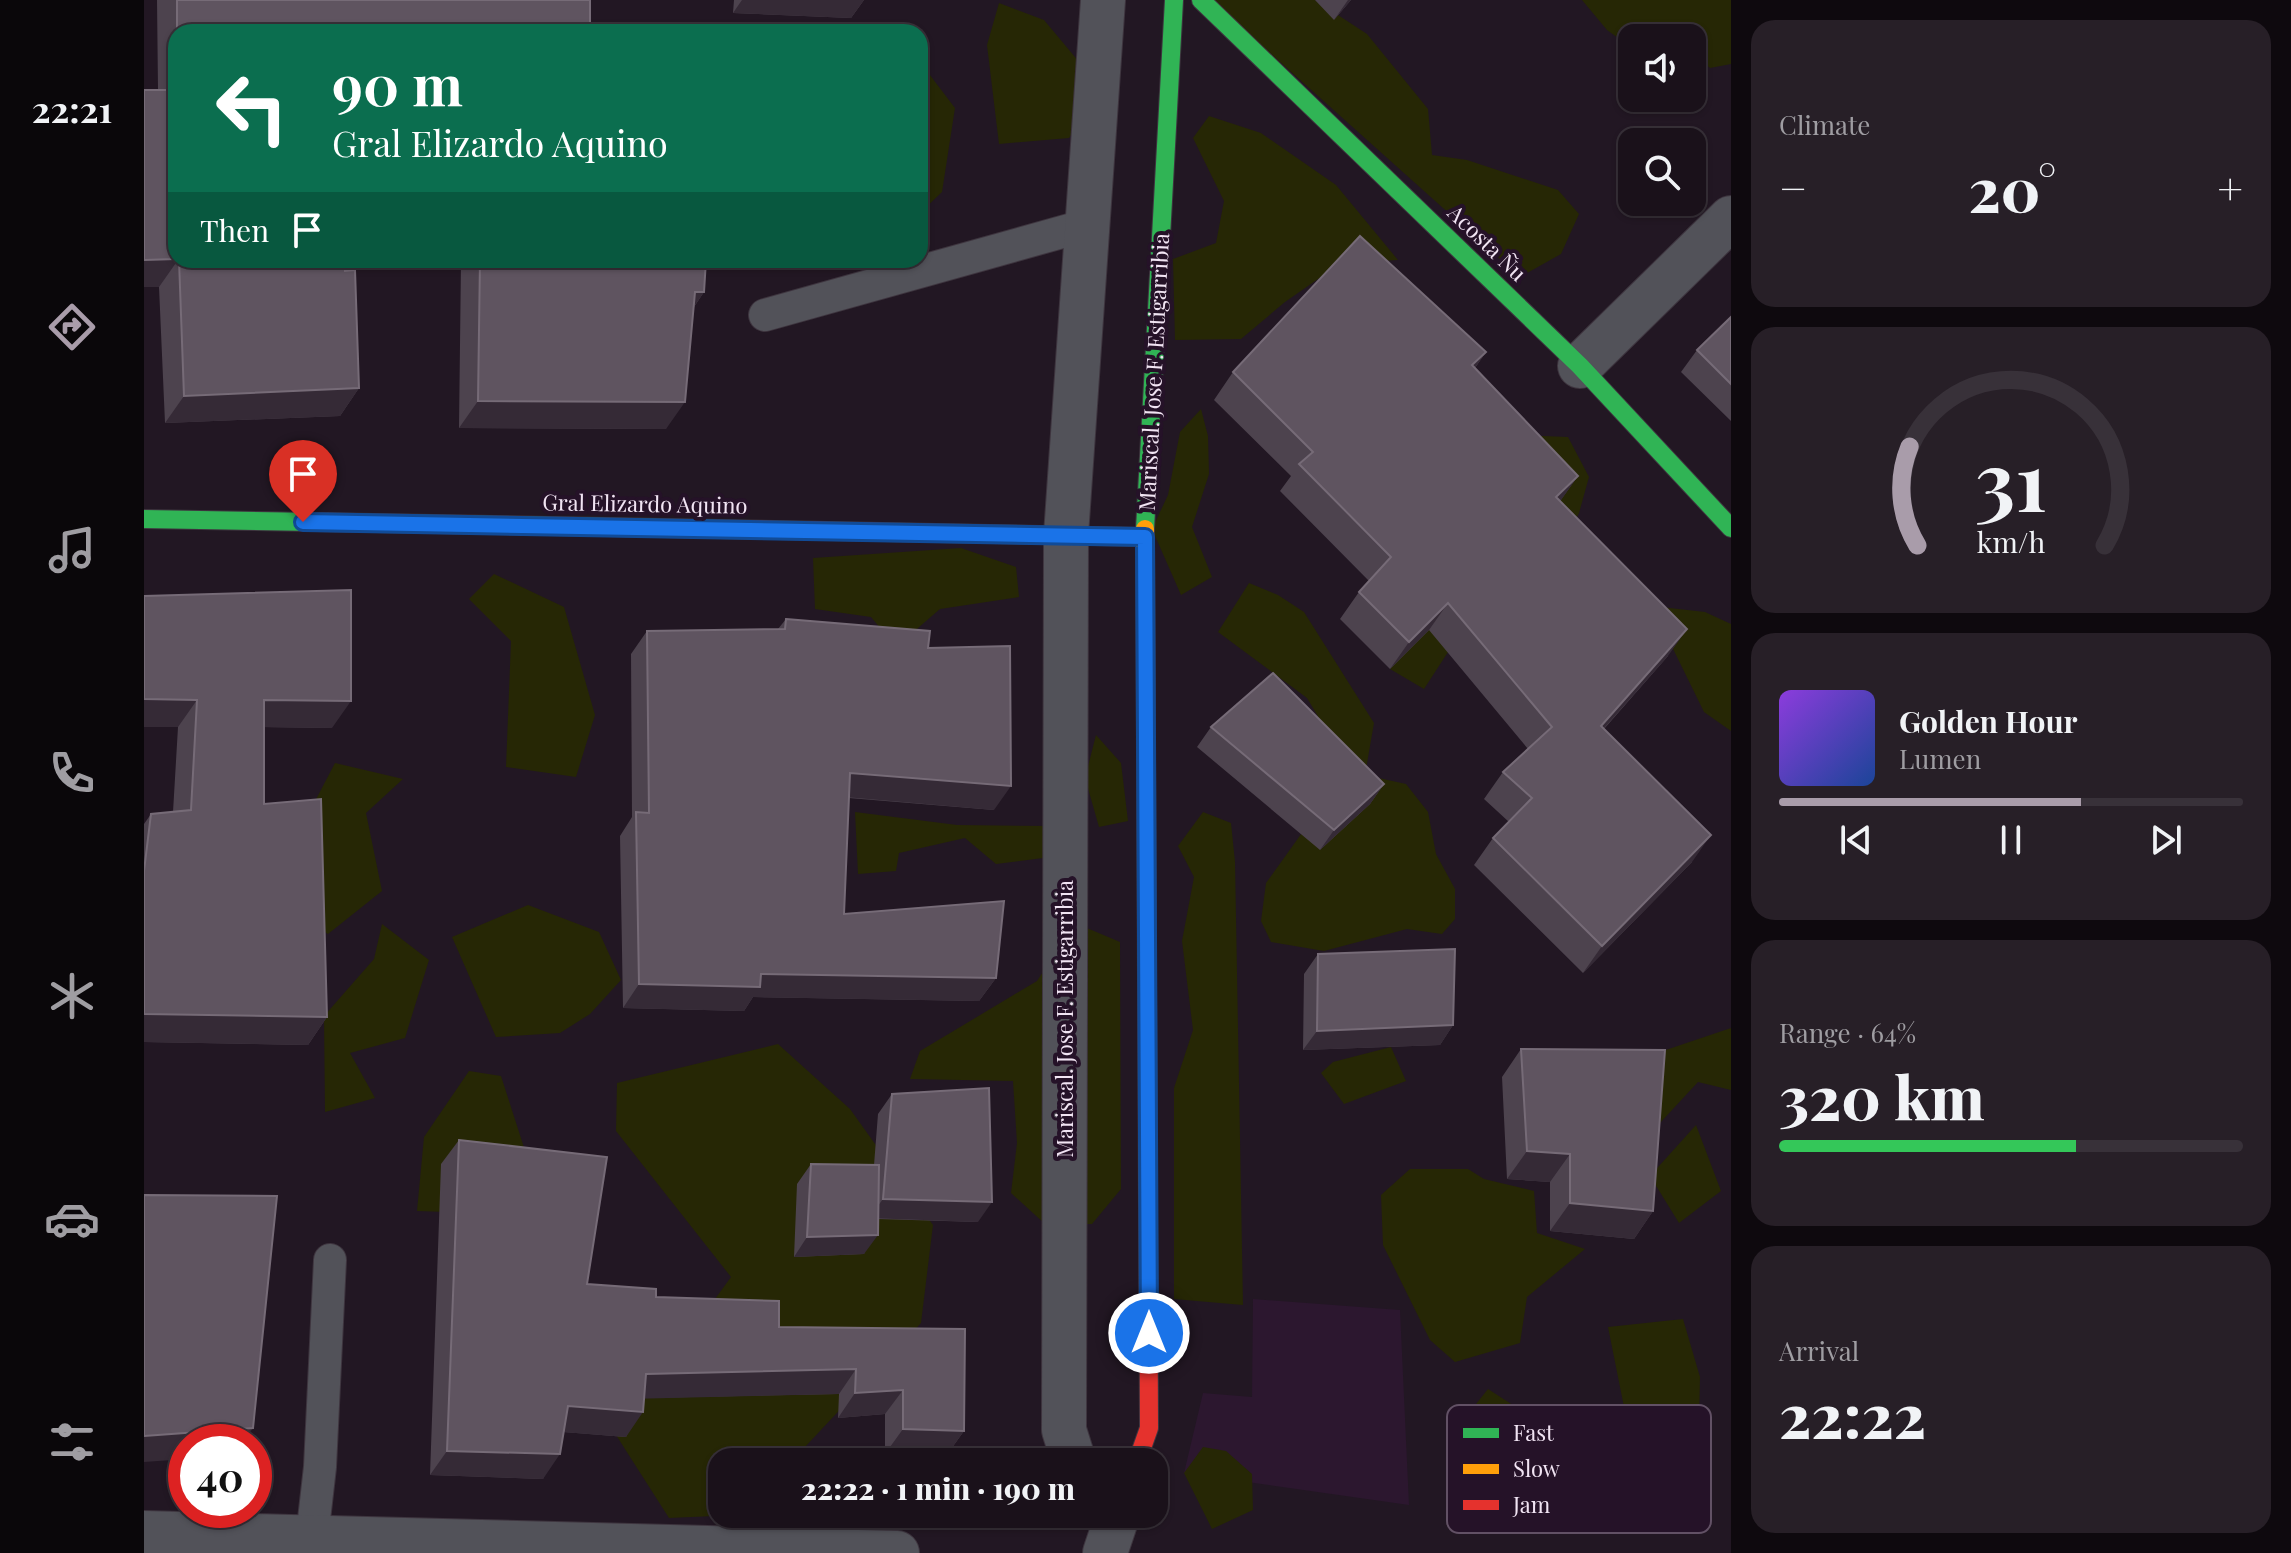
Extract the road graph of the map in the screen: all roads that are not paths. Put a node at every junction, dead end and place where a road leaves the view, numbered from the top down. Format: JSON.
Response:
{"nodes":[{"id":1,"x":1103,"y":0,"type":"edge"},
{"id":2,"x":1174,"y":0,"type":"edge"},
{"id":3,"x":1201,"y":0,"type":"edge"},
{"id":4,"x":1731,"y":218,"type":"edge"},
{"id":5,"x":1087,"y":225,"type":"junction"},
{"id":6,"x":765,"y":315,"type":"dead end"},
{"id":7,"x":1580,"y":366,"type":"junction"},
{"id":8,"x":144,"y":519,"type":"edge"},
{"id":9,"x":1731,"y":528,"type":"edge"},
{"id":10,"x":1066,"y":535,"type":"junction"},
{"id":11,"x":1145,"y":537,"type":"junction"},
{"id":12,"x":330,"y":1260,"type":"dead end"},
{"id":13,"x":1070,"y":1448,"type":"edge"},
{"id":14,"x":1142,"y":1448,"type":"edge"},
{"id":15,"x":1094,"y":1528,"type":"edge"},
{"id":16,"x":1113,"y":1528,"type":"edge"},
{"id":17,"x":144,"y":1533,"type":"edge"},
{"id":18,"x":312,"y":1537,"type":"junction"},
{"id":19,"x":897,"y":1553,"type":"edge"},
{"id":20,"x":1103,"y":1553,"type":"edge"}],
"edges":[{"from":1,"to":5,"type":"street","name":"Mariscal. Jose F. Estigarribia"},
{"from":2,"to":11,"type":"street","name":"Mariscal. Jose F. Estigarribia"},
{"from":3,"to":7,"type":"street","name":"Acosta Ñu"},
{"from":4,"to":7,"type":"street"},
{"from":5,"to":6,"type":"lane"},
{"from":5,"to":10,"type":"street","name":"Mariscal. Jose F. Estigarribia"},
{"from":7,"to":9,"type":"street","name":"Acosta Ñu"},
{"from":8,"to":10,"type":"street","name":"Gral Elizardo Aquino"},
{"from":10,"to":11,"type":"street","name":"Gral Elizardo Aquino"},
{"from":10,"to":13,"type":"street","name":"Mariscal. Jose F. Estigarribia"},
{"from":11,"to":14,"type":"street","name":"Mariscal. Jose F. Estigarribia"},
{"from":12,"to":18,"type":"lane"},
{"from":15,"to":20,"type":"street"},
{"from":16,"to":20,"type":"street"},
{"from":17,"to":18,"type":"street"},
{"from":18,"to":19,"type":"street"}]}
